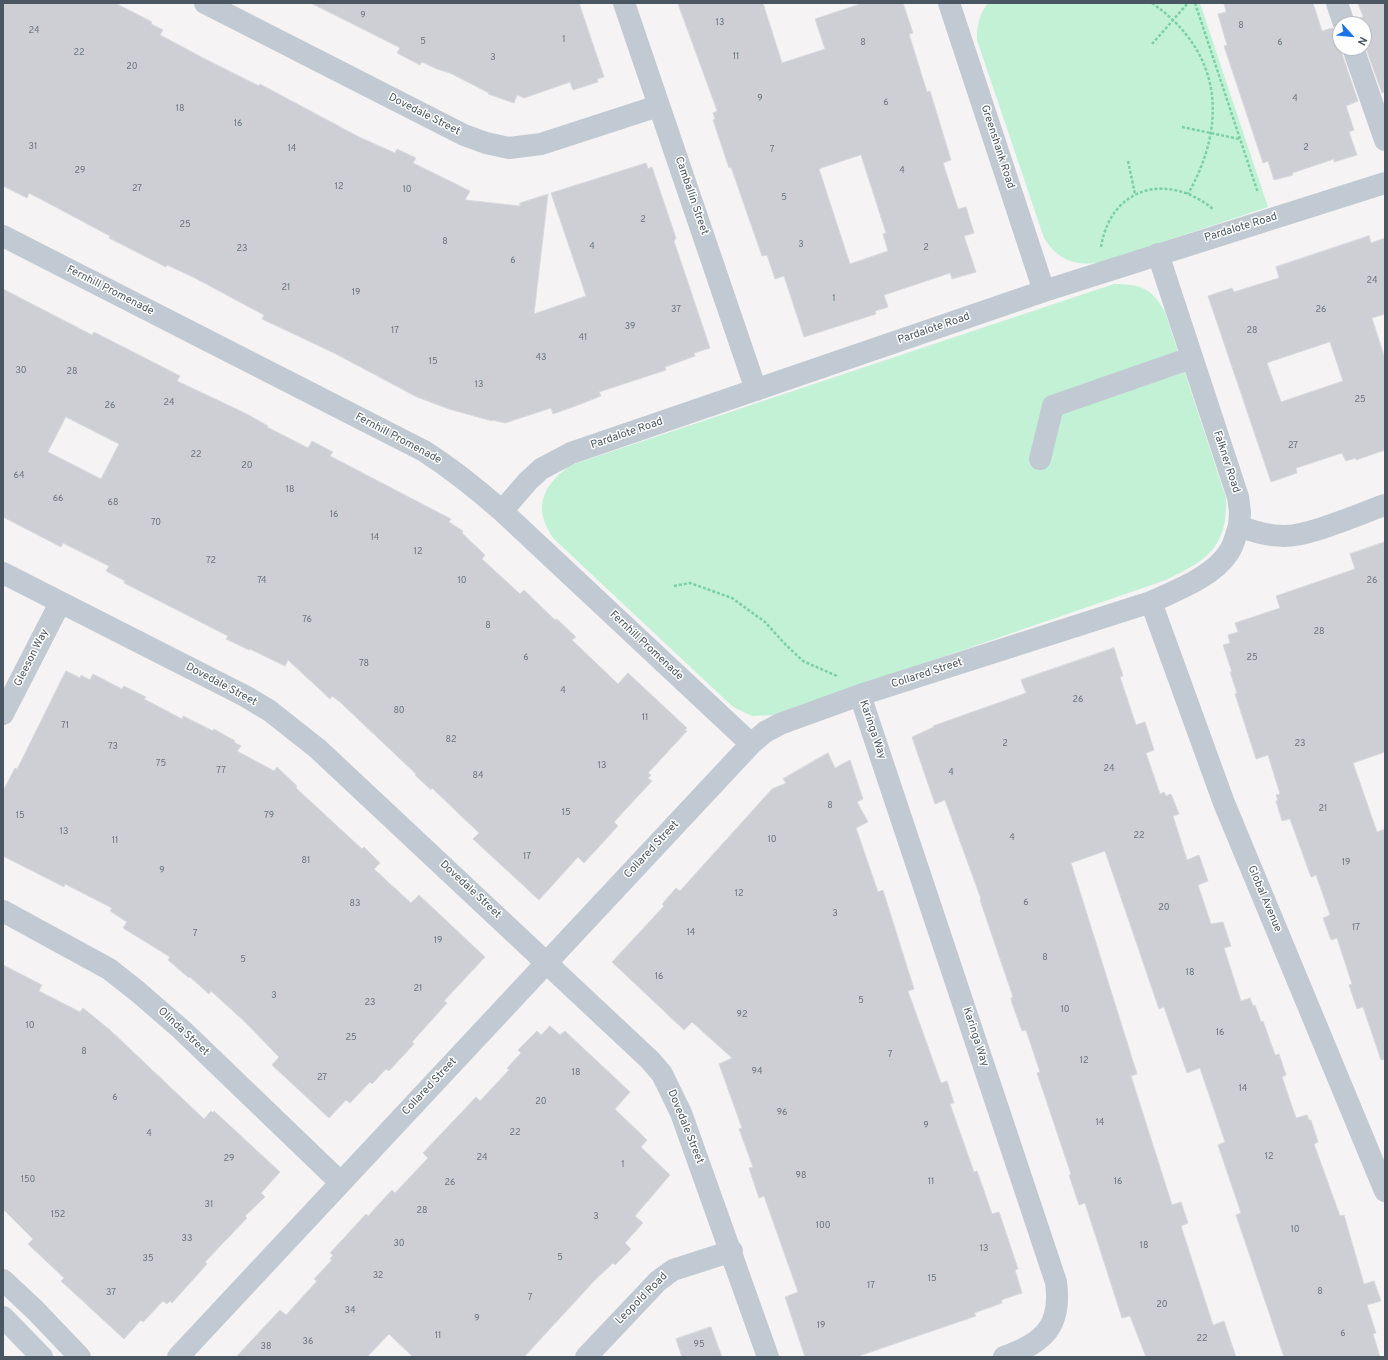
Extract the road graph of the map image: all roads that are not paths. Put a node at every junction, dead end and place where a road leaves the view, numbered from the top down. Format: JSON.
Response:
{"nodes":[{"id":1,"x":205,"y":3,"type":"edge"},
{"id":2,"x":624,"y":3,"type":"edge"},
{"id":3,"x":949,"y":3,"type":"edge"},
{"id":4,"x":1337,"y":3,"type":"edge"},
{"id":5,"x":1341,"y":16,"type":"edge"},
{"id":6,"x":1355,"y":56,"type":"edge"},
{"id":7,"x":658,"y":106,"type":"junction"},
{"id":8,"x":1385,"y":140,"type":"edge"},
{"id":9,"x":1385,"y":183,"type":"edge"},
{"id":10,"x":3,"y":236,"type":"edge"},
{"id":11,"x":1158,"y":254,"type":"junction"},
{"id":12,"x":1044,"y":291,"type":"junction"},
{"id":13,"x":1191,"y":358,"type":"junction"},
{"id":14,"x":756,"y":390,"type":"junction"},
{"id":15,"x":1040,"y":459,"type":"dead end"},
{"id":16,"x":1385,"y":505,"type":"edge"},
{"id":17,"x":502,"y":511,"type":"junction"},
{"id":18,"x":1239,"y":526,"type":"junction"},
{"id":19,"x":3,"y":573,"type":"edge"},
{"id":20,"x":1151,"y":602,"type":"junction"},
{"id":21,"x":60,"y":603,"type":"junction"},
{"id":22,"x":860,"y":695,"type":"junction"},
{"id":23,"x":3,"y":714,"type":"edge"},
{"id":24,"x":751,"y":744,"type":"junction"},
{"id":25,"x":3,"y":911,"type":"edge"},
{"id":26,"x":547,"y":963,"type":"junction"},
{"id":27,"x":340,"y":1182,"type":"junction"},
{"id":28,"x":1385,"y":1191,"type":"edge"},
{"id":29,"x":732,"y":1251,"type":"junction"},
{"id":30,"x":3,"y":1280,"type":"edge"},
{"id":31,"x":3,"y":1317,"type":"edge"},
{"id":32,"x":42,"y":1357,"type":"edge"},
{"id":33,"x":80,"y":1357,"type":"edge"},
{"id":34,"x":178,"y":1357,"type":"edge"},
{"id":35,"x":586,"y":1357,"type":"edge"},
{"id":36,"x":768,"y":1357,"type":"edge"},
{"id":37,"x":1004,"y":1357,"type":"edge"}],
"edges":[{"from":1,"to":7,"type":"street","name":"Dovedale Street"},
{"from":2,"to":7,"type":"street","name":"Camballin Street"},
{"from":3,"to":12,"type":"street","name":"Greenshank Road"},
{"from":4,"to":5,"type":"street"},
{"from":6,"to":8,"type":"street"},
{"from":7,"to":14,"type":"street","name":"Camballin Street"},
{"from":9,"to":11,"type":"street","name":"Pardalote Road"},
{"from":10,"to":17,"type":"street","name":"Fernhill Promenade"},
{"from":11,"to":12,"type":"street","name":"Pardalote Road"},
{"from":11,"to":13,"type":"street","name":"Falkner Road"},
{"from":12,"to":14,"type":"street","name":"Pardalote Road"},
{"from":13,"to":15,"type":"street"},
{"from":13,"to":18,"type":"street","name":"Falkner Road"},
{"from":14,"to":17,"type":"street","name":"Pardalote Road"},
{"from":16,"to":18,"type":"street"},
{"from":17,"to":24,"type":"street","name":"Fernhill Promenade"},
{"from":18,"to":20,"type":"street","name":"Collared Street"},
{"from":19,"to":21,"type":"street","name":"Dovedale Street"},
{"from":20,"to":22,"type":"street","name":"Collared Street"},
{"from":20,"to":28,"type":"street","name":"Global Avenue"},
{"from":21,"to":23,"type":"street","name":"Gleeson Way"},
{"from":21,"to":26,"type":"street","name":"Dovedale Street"},
{"from":22,"to":24,"type":"street","name":"Collared Street"},
{"from":22,"to":37,"type":"street","name":"Karinga Way"},
{"from":24,"to":26,"type":"street","name":"Collared Street"},
{"from":25,"to":27,"type":"street","name":"Olinda Street"},
{"from":26,"to":27,"type":"street","name":"Collared Street"},
{"from":26,"to":29,"type":"street","name":"Dovedale Street"},
{"from":27,"to":34,"type":"street","name":"Collared Street"},
{"from":29,"to":35,"type":"street","name":"Leopold Road"},
{"from":29,"to":36,"type":"street","name":"Dovedale Street"},
{"from":30,"to":33,"type":"street"},
{"from":31,"to":32,"type":"street"}]}
